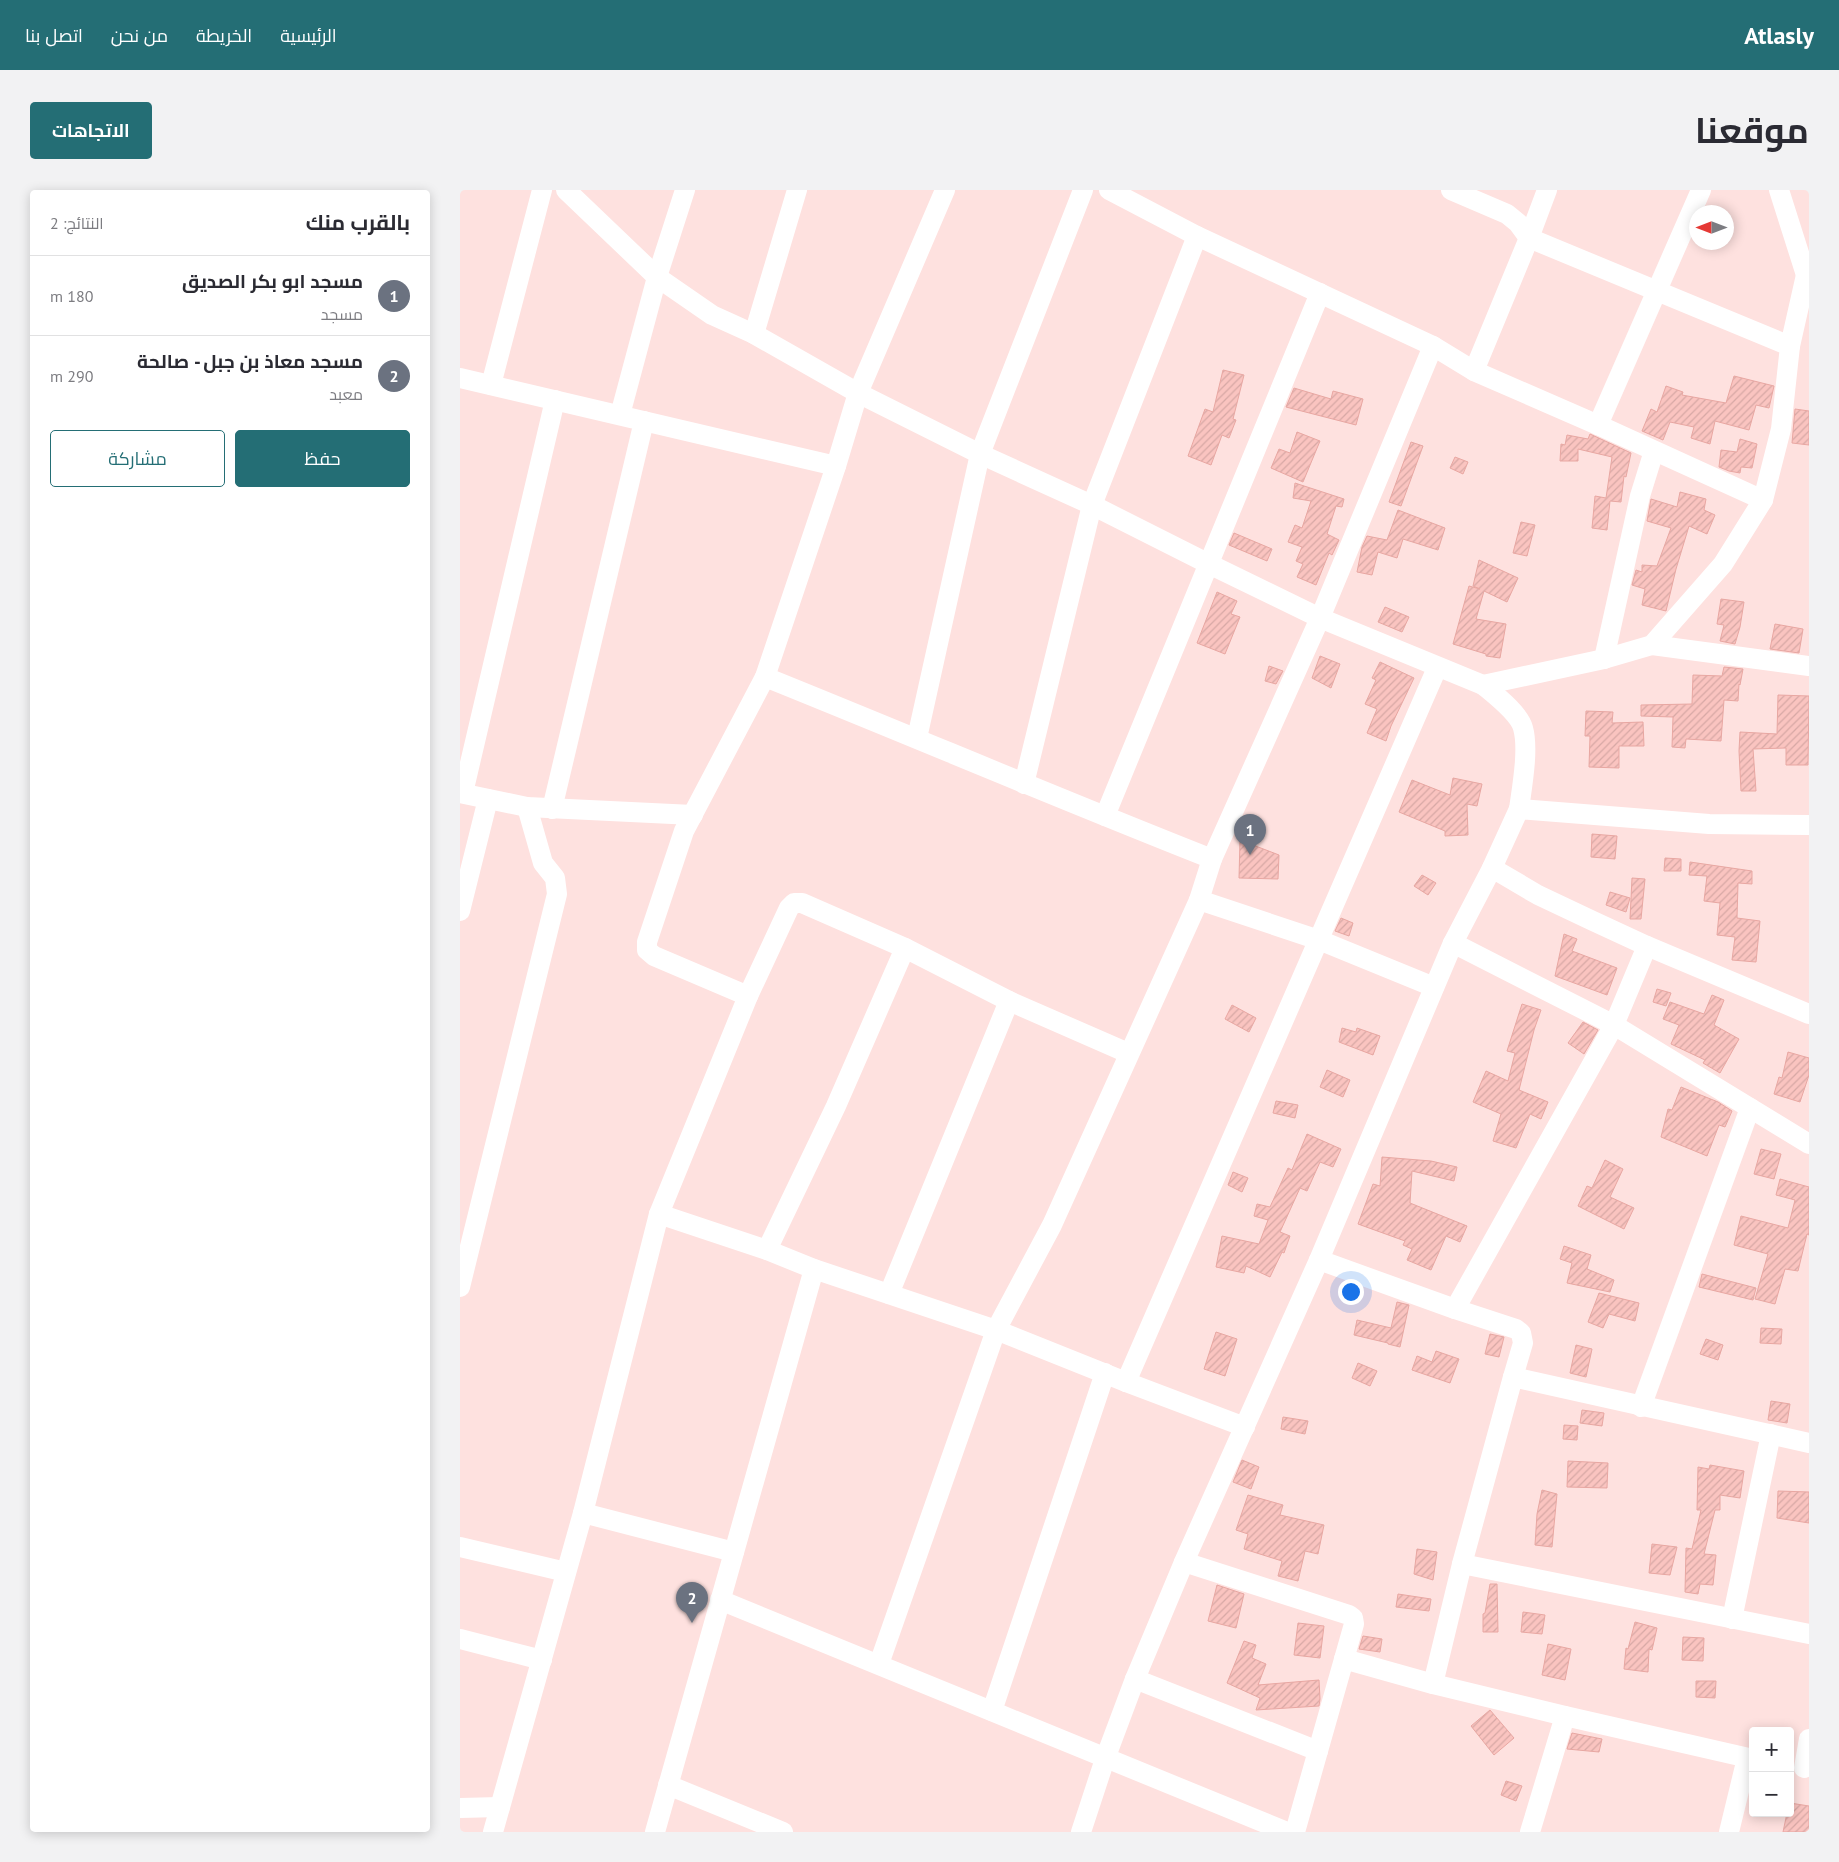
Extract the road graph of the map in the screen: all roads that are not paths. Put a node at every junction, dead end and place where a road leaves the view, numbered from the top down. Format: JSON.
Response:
{"nodes":[{"id":1,"x":542,"y":190,"type":"edge"},
{"id":2,"x":566,"y":190,"type":"edge"},
{"id":3,"x":685,"y":190,"type":"edge"},
{"id":4,"x":797,"y":190,"type":"edge"},
{"id":5,"x":944,"y":190,"type":"edge"},
{"id":6,"x":1083,"y":190,"type":"edge"},
{"id":7,"x":1109,"y":190,"type":"edge"},
{"id":8,"x":1451,"y":190,"type":"edge"},
{"id":9,"x":1547,"y":190,"type":"edge"},
{"id":10,"x":1701,"y":190,"type":"edge"},
{"id":11,"x":1779,"y":190,"type":"edge"},
{"id":12,"x":1197,"y":236,"type":"junction"},
{"id":13,"x":1529,"y":238,"type":"junction"},
{"id":14,"x":1808,"y":275,"type":"edge"},
{"id":15,"x":657,"y":277,"type":"junction"},
{"id":16,"x":1656,"y":291,"type":"junction"},
{"id":17,"x":1320,"y":293,"type":"junction"},
{"id":18,"x":754,"y":334,"type":"junction"},
{"id":19,"x":1433,"y":346,"type":"junction"},
{"id":20,"x":1790,"y":346,"type":"junction"},
{"id":21,"x":1474,"y":371,"type":"junction"},
{"id":22,"x":460,"y":378,"type":"edge"},
{"id":23,"x":491,"y":385,"type":"junction"},
{"id":24,"x":858,"y":393,"type":"junction"},
{"id":25,"x":555,"y":400,"type":"junction"},
{"id":26,"x":620,"y":415,"type":"junction"},
{"id":27,"x":644,"y":421,"type":"junction"},
{"id":28,"x":1598,"y":425,"type":"junction"},
{"id":29,"x":1654,"y":452,"type":"junction"},
{"id":30,"x":980,"y":454,"type":"junction"},
{"id":31,"x":836,"y":466,"type":"junction"},
{"id":32,"x":1763,"y":500,"type":"junction"},
{"id":33,"x":1092,"y":505,"type":"junction"},
{"id":34,"x":1209,"y":564,"type":"junction"},
{"id":35,"x":1320,"y":618,"type":"junction"},
{"id":36,"x":1652,"y":645,"type":"junction"},
{"id":37,"x":1604,"y":659,"type":"junction"},
{"id":38,"x":1809,"y":666,"type":"edge"},
{"id":39,"x":1437,"y":668,"type":"junction"},
{"id":40,"x":765,"y":676,"type":"junction"},
{"id":41,"x":1483,"y":686,"type":"junction"},
{"id":42,"x":918,"y":738,"type":"junction"},
{"id":43,"x":1024,"y":784,"type":"junction"},
{"id":44,"x":461,"y":793,"type":"edge"},
{"id":45,"x":488,"y":799,"type":"junction"},
{"id":46,"x":527,"y":807,"type":"junction"},
{"id":47,"x":552,"y":809,"type":"junction"},
{"id":48,"x":1520,"y":810,"type":"junction"},
{"id":49,"x":693,"y":815,"type":"junction"},
{"id":50,"x":1105,"y":816,"type":"junction"},
{"id":51,"x":1809,"y":826,"type":"edge"},
{"id":52,"x":1212,"y":859,"type":"junction"},
{"id":53,"x":1492,"y":868,"type":"junction"},
{"id":54,"x":1199,"y":900,"type":"junction"},
{"id":55,"x":460,"y":911,"type":"edge"},
{"id":56,"x":1319,"y":940,"type":"junction"},
{"id":57,"x":1453,"y":944,"type":"junction"},
{"id":58,"x":1647,"y":946,"type":"junction"},
{"id":59,"x":905,"y":948,"type":"junction"},
{"id":60,"x":1434,"y":987,"type":"junction"},
{"id":61,"x":748,"y":996,"type":"junction"},
{"id":62,"x":1009,"y":1001,"type":"junction"},
{"id":63,"x":1809,"y":1014,"type":"edge"},
{"id":64,"x":1614,"y":1025,"type":"junction"},
{"id":65,"x":1128,"y":1053,"type":"junction"},
{"id":66,"x":1750,"y":1108,"type":"junction"},
{"id":67,"x":1809,"y":1144,"type":"edge"},
{"id":68,"x":658,"y":1214,"type":"junction"},
{"id":69,"x":767,"y":1250,"type":"junction"},
{"id":70,"x":1319,"y":1260,"type":"junction"},
{"id":71,"x":814,"y":1269,"type":"junction"},
{"id":72,"x":460,"y":1287,"type":"edge"},
{"id":73,"x":889,"y":1294,"type":"junction"},
{"id":74,"x":1455,"y":1309,"type":"junction"},
{"id":75,"x":996,"y":1330,"type":"junction"},
{"id":76,"x":1105,"y":1373,"type":"junction"},
{"id":77,"x":1513,"y":1377,"type":"junction"},
{"id":78,"x":1126,"y":1382,"type":"junction"},
{"id":79,"x":1641,"y":1407,"type":"junction"},
{"id":80,"x":1245,"y":1427,"type":"junction"},
{"id":81,"x":1772,"y":1434,"type":"junction"},
{"id":82,"x":1809,"y":1443,"type":"edge"},
{"id":83,"x":583,"y":1513,"type":"junction"},
{"id":84,"x":460,"y":1547,"type":"edge"},
{"id":85,"x":734,"y":1552,"type":"junction"},
{"id":86,"x":1184,"y":1562,"type":"junction"},
{"id":87,"x":1462,"y":1564,"type":"junction"},
{"id":88,"x":566,"y":1572,"type":"junction"},
{"id":89,"x":720,"y":1600,"type":"junction"},
{"id":90,"x":1732,"y":1619,"type":"junction"},
{"id":91,"x":1809,"y":1634,"type":"edge"},
{"id":92,"x":460,"y":1639,"type":"edge"},
{"id":93,"x":542,"y":1660,"type":"junction"},
{"id":94,"x":1344,"y":1660,"type":"junction"},
{"id":95,"x":879,"y":1664,"type":"junction"},
{"id":96,"x":1135,"y":1679,"type":"junction"},
{"id":97,"x":1433,"y":1684,"type":"junction"},
{"id":98,"x":992,"y":1711,"type":"junction"},
{"id":99,"x":1565,"y":1716,"type":"junction"},
{"id":100,"x":1809,"y":1740,"type":"edge"},
{"id":101,"x":1318,"y":1751,"type":"junction"},
{"id":102,"x":1105,"y":1759,"type":"junction"},
{"id":103,"x":1749,"y":1759,"type":"edge"},
{"id":104,"x":1749,"y":1762,"type":"edge"},
{"id":105,"x":1801,"y":1767,"type":"edge"},
{"id":106,"x":668,"y":1785,"type":"junction"},
{"id":107,"x":500,"y":1807,"type":"junction"},
{"id":108,"x":460,"y":1808,"type":"edge"},
{"id":109,"x":493,"y":1832,"type":"edge"},
{"id":110,"x":655,"y":1832,"type":"edge"},
{"id":111,"x":783,"y":1832,"type":"edge"},
{"id":112,"x":1081,"y":1832,"type":"edge"},
{"id":113,"x":1287,"y":1832,"type":"edge"},
{"id":114,"x":1295,"y":1832,"type":"edge"},
{"id":115,"x":1530,"y":1832,"type":"edge"},
{"id":116,"x":1729,"y":1832,"type":"edge"}],
"edges":[{"from":1,"to":23,"type":"street"},
{"from":2,"to":15,"type":"street"},
{"from":3,"to":15,"type":"street"},
{"from":4,"to":18,"type":"street"},
{"from":5,"to":24,"type":"street"},
{"from":6,"to":30,"type":"street"},
{"from":7,"to":12,"type":"street"},
{"from":8,"to":13,"type":"street"},
{"from":9,"to":13,"type":"street"},
{"from":10,"to":16,"type":"street"},
{"from":11,"to":14,"type":"street"},
{"from":12,"to":17,"type":"street"},
{"from":12,"to":33,"type":"street"},
{"from":13,"to":16,"type":"street"},
{"from":13,"to":21,"type":"street"},
{"from":14,"to":20,"type":"street"},
{"from":15,"to":18,"type":"street"},
{"from":15,"to":26,"type":"street"},
{"from":16,"to":20,"type":"street"},
{"from":16,"to":28,"type":"street"},
{"from":17,"to":19,"type":"street"},
{"from":17,"to":34,"type":"street"},
{"from":18,"to":24,"type":"street"},
{"from":19,"to":21,"type":"street"},
{"from":19,"to":35,"type":"street"},
{"from":20,"to":32,"type":"street"},
{"from":21,"to":28,"type":"street"},
{"from":22,"to":23,"type":"street"},
{"from":23,"to":25,"type":"street"},
{"from":24,"to":30,"type":"street"},
{"from":24,"to":31,"type":"street"},
{"from":25,"to":26,"type":"street"},
{"from":25,"to":44,"type":"street"},
{"from":26,"to":27,"type":"street"},
{"from":27,"to":31,"type":"street"},
{"from":27,"to":47,"type":"street"},
{"from":28,"to":29,"type":"street"},
{"from":29,"to":32,"type":"street"},
{"from":29,"to":37,"type":"street"},
{"from":30,"to":33,"type":"street"},
{"from":30,"to":42,"type":"street"},
{"from":31,"to":40,"type":"street"},
{"from":32,"to":36,"type":"street"},
{"from":33,"to":34,"type":"street"},
{"from":33,"to":43,"type":"street"},
{"from":34,"to":35,"type":"street"},
{"from":34,"to":50,"type":"street"},
{"from":35,"to":39,"type":"street"},
{"from":35,"to":52,"type":"street"},
{"from":36,"to":37,"type":"street"},
{"from":36,"to":38,"type":"street"},
{"from":37,"to":41,"type":"street"},
{"from":39,"to":41,"type":"street"},
{"from":39,"to":56,"type":"street"},
{"from":40,"to":42,"type":"street"},
{"from":40,"to":49,"type":"street"},
{"from":41,"to":48,"type":"street"},
{"from":42,"to":43,"type":"street"},
{"from":43,"to":50,"type":"street"},
{"from":44,"to":45,"type":"street"},
{"from":45,"to":46,"type":"street"},
{"from":45,"to":55,"type":"street"},
{"from":46,"to":47,"type":"street"},
{"from":46,"to":72,"type":"street"},
{"from":47,"to":49,"type":"street"},
{"from":48,"to":51,"type":"street"},
{"from":48,"to":53,"type":"street"},
{"from":49,"to":61,"type":"street"},
{"from":50,"to":52,"type":"street"},
{"from":52,"to":54,"type":"street"},
{"from":53,"to":57,"type":"street"},
{"from":53,"to":58,"type":"street"},
{"from":54,"to":56,"type":"street"},
{"from":54,"to":65,"type":"street"},
{"from":56,"to":60,"type":"street"},
{"from":56,"to":78,"type":"street"},
{"from":57,"to":60,"type":"street"},
{"from":57,"to":64,"type":"street"},
{"from":58,"to":63,"type":"street"},
{"from":58,"to":64,"type":"street"},
{"from":59,"to":61,"type":"street"},
{"from":59,"to":62,"type":"street"},
{"from":59,"to":69,"type":"street"},
{"from":60,"to":70,"type":"street"},
{"from":61,"to":68,"type":"street"},
{"from":62,"to":65,"type":"street"},
{"from":62,"to":73,"type":"street"},
{"from":64,"to":66,"type":"street"},
{"from":64,"to":74,"type":"street"},
{"from":65,"to":75,"type":"street"},
{"from":66,"to":67,"type":"street"},
{"from":66,"to":79,"type":"street"},
{"from":68,"to":69,"type":"street"},
{"from":68,"to":83,"type":"street"},
{"from":69,"to":71,"type":"street"},
{"from":70,"to":74,"type":"street"},
{"from":70,"to":80,"type":"street"},
{"from":71,"to":73,"type":"street"},
{"from":71,"to":85,"type":"street"},
{"from":73,"to":75,"type":"street"},
{"from":74,"to":77,"type":"street"},
{"from":75,"to":76,"type":"street"},
{"from":75,"to":95,"type":"street"},
{"from":76,"to":78,"type":"street"},
{"from":76,"to":98,"type":"street"},
{"from":77,"to":79,"type":"street"},
{"from":77,"to":87,"type":"street"},
{"from":78,"to":80,"type":"street"},
{"from":79,"to":81,"type":"street"},
{"from":80,"to":86,"type":"street"},
{"from":81,"to":82,"type":"street"},
{"from":81,"to":90,"type":"street"},
{"from":83,"to":85,"type":"street"},
{"from":83,"to":88,"type":"street"},
{"from":84,"to":88,"type":"street"},
{"from":85,"to":89,"type":"street"},
{"from":86,"to":94,"type":"street"},
{"from":86,"to":96,"type":"street"},
{"from":87,"to":90,"type":"street"},
{"from":87,"to":97,"type":"street"},
{"from":88,"to":93,"type":"street"},
{"from":89,"to":95,"type":"street"},
{"from":89,"to":106,"type":"street"},
{"from":90,"to":91,"type":"street"},
{"from":92,"to":93,"type":"street"},
{"from":93,"to":107,"type":"street"},
{"from":94,"to":97,"type":"street"},
{"from":94,"to":101,"type":"street"},
{"from":95,"to":98,"type":"street"},
{"from":96,"to":101,"type":"street"},
{"from":96,"to":102,"type":"street"},
{"from":97,"to":99,"type":"street"},
{"from":98,"to":102,"type":"street"},
{"from":99,"to":103,"type":"street"},
{"from":99,"to":115,"type":"street"},
{"from":100,"to":105,"type":"street"},
{"from":101,"to":114,"type":"street"},
{"from":102,"to":112,"type":"street"},
{"from":102,"to":113,"type":"street"},
{"from":104,"to":116,"type":"street"},
{"from":106,"to":110,"type":"street"},
{"from":106,"to":111,"type":"street"},
{"from":107,"to":108,"type":"street"},
{"from":107,"to":109,"type":"street"}]}
